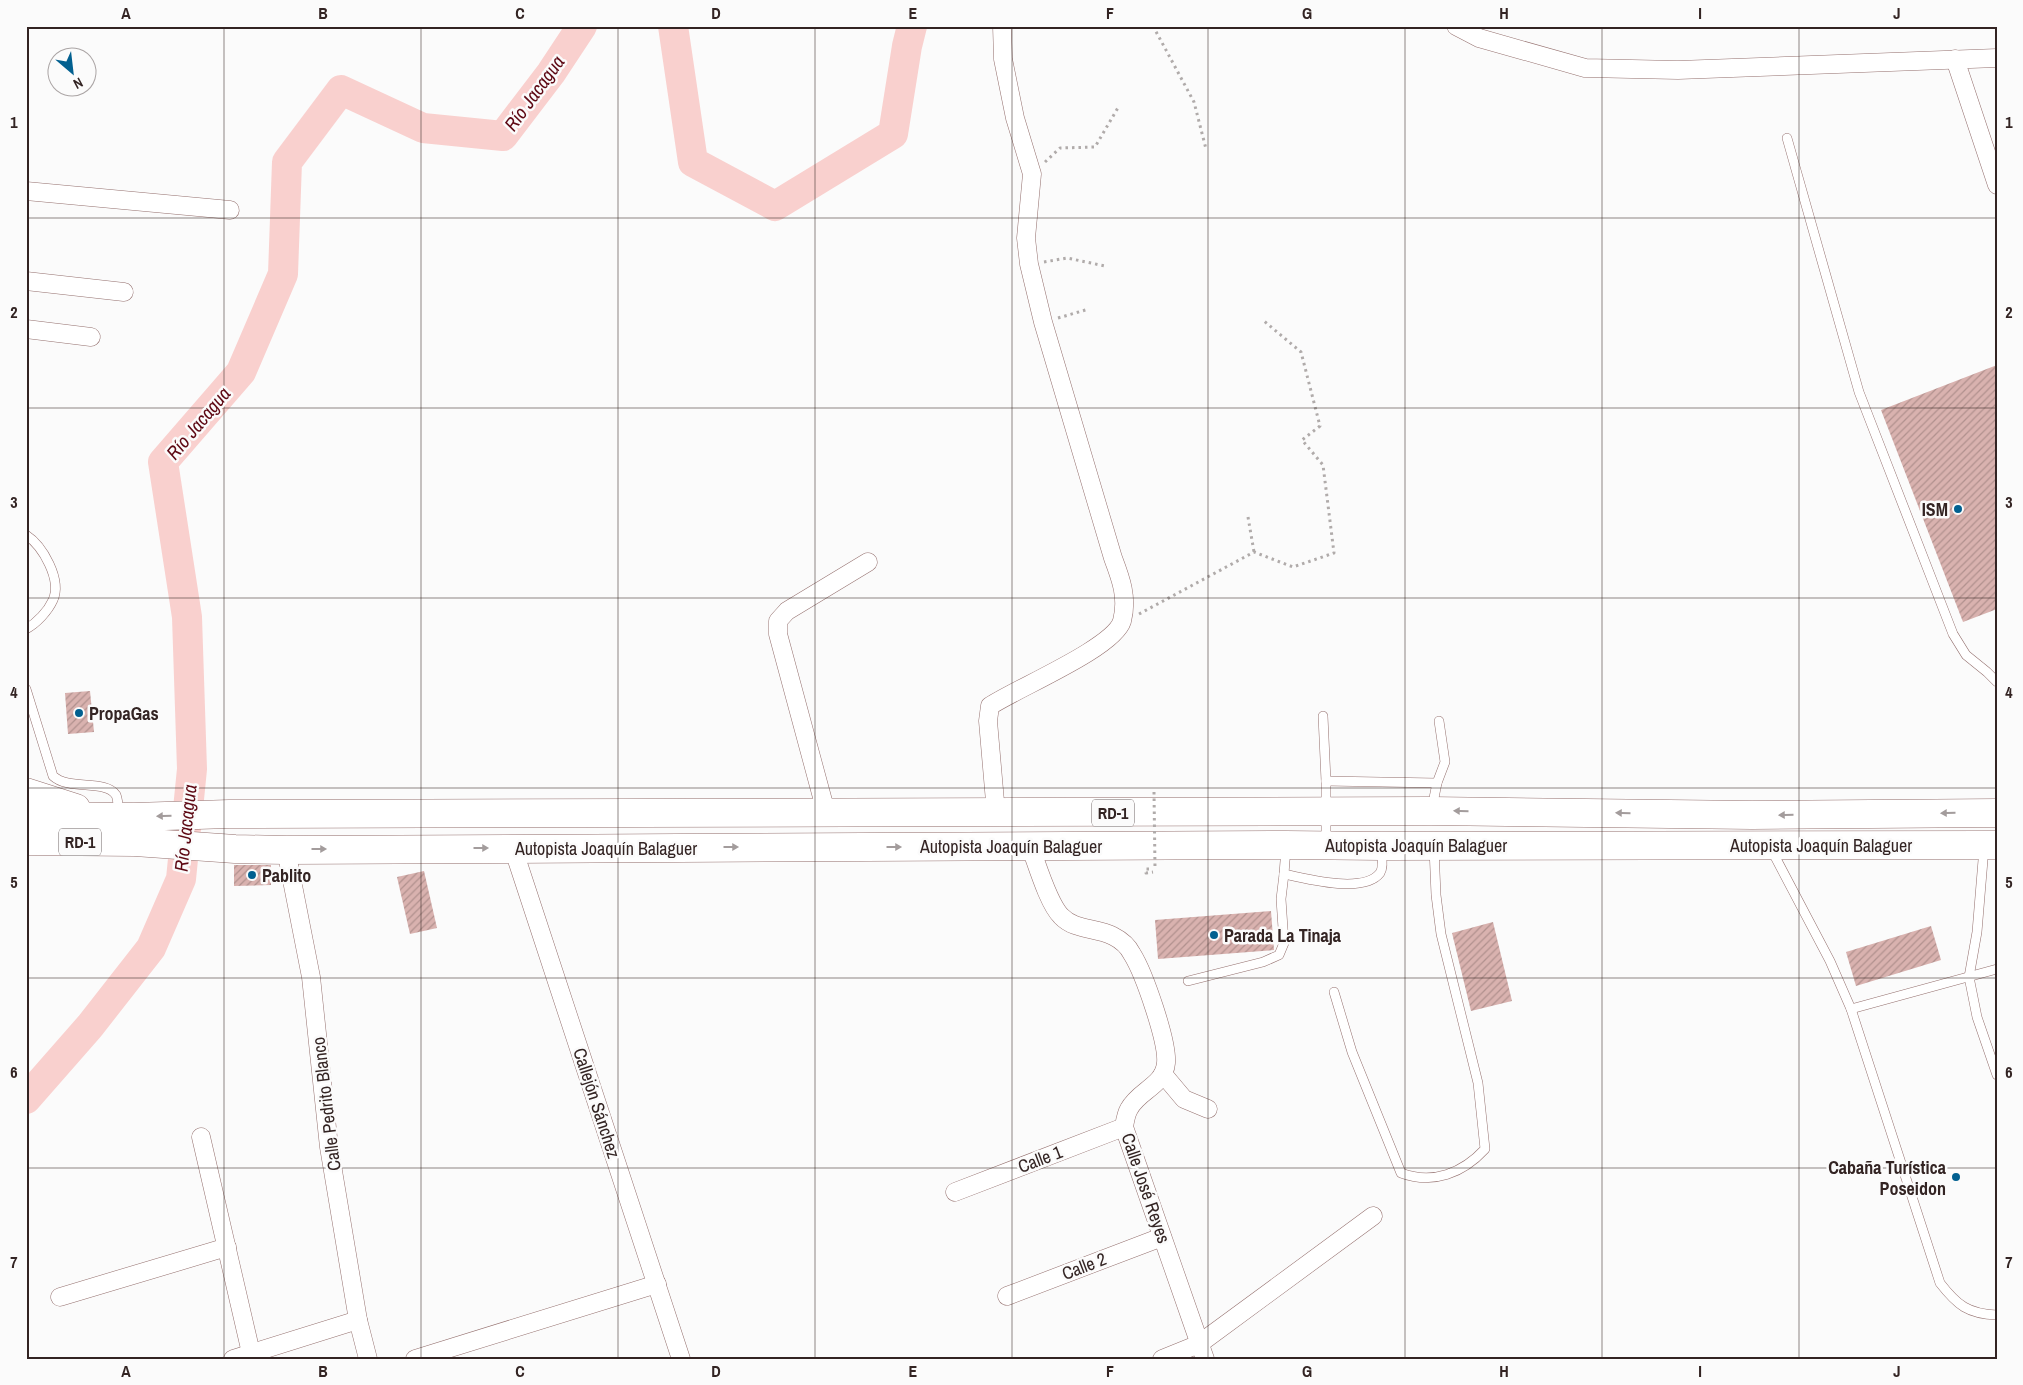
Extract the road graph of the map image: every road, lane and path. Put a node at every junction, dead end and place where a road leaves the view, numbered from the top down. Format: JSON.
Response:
{"nodes":[{"id":1,"x":1002,"y":26,"type":"edge"},
{"id":2,"x":1154,"y":26,"type":"edge"},
{"id":3,"x":1456,"y":26,"type":"edge"},
{"id":4,"x":1997,"y":58,"type":"edge"},
{"id":5,"x":1955,"y":60,"type":"junction"},
{"id":6,"x":1119,"y":106,"type":"dead end"},
{"id":7,"x":1786,"y":138,"type":"dead end"},
{"id":8,"x":1206,"y":149,"type":"dead end"},
{"id":9,"x":1032,"y":174,"type":"junction"},
{"id":10,"x":1997,"y":185,"type":"edge"},
{"id":11,"x":26,"y":190,"type":"edge"},
{"id":12,"x":230,"y":210,"type":"dead end"},
{"id":13,"x":1029,"y":264,"type":"junction"},
{"id":14,"x":1105,"y":266,"type":"dead end"},
{"id":15,"x":26,"y":281,"type":"edge"},
{"id":16,"x":124,"y":292,"type":"dead end"},
{"id":17,"x":1089,"y":309,"type":"dead end"},
{"id":18,"x":1264,"y":321,"type":"dead end"},
{"id":19,"x":1042,"y":322,"type":"junction"},
{"id":20,"x":26,"y":329,"type":"edge"},
{"id":21,"x":91,"y":337,"type":"dead end"},
{"id":22,"x":1248,"y":517,"type":"dead end"},
{"id":23,"x":26,"y":535,"type":"edge"},
{"id":24,"x":1254,"y":552,"type":"junction"},
{"id":25,"x":868,"y":562,"type":"dead end"},
{"id":26,"x":1121,"y":624,"type":"junction"},
{"id":27,"x":26,"y":628,"type":"edge"},
{"id":28,"x":1997,"y":682,"type":"edge"},
{"id":29,"x":26,"y":689,"type":"edge"},
{"id":30,"x":1322,"y":716,"type":"dead end"},
{"id":31,"x":1439,"y":721,"type":"dead end"},
{"id":32,"x":1326,"y":781,"type":"junction"},
{"id":33,"x":1437,"y":783,"type":"junction"},
{"id":34,"x":26,"y":792,"type":"edge"},
{"id":35,"x":1154,"y":792,"type":"dead end"},
{"id":36,"x":1431,"y":811,"type":"junction"},
{"id":37,"x":826,"y":812,"type":"junction"},
{"id":38,"x":1325,"y":812,"type":"junction"},
{"id":39,"x":996,"y":813,"type":"junction"},
{"id":40,"x":1997,"y":813,"type":"edge"},
{"id":41,"x":26,"y":816,"type":"edge"},
{"id":42,"x":123,"y":823,"type":"junction"},
{"id":43,"x":26,"y":841,"type":"edge"},
{"id":44,"x":1768,"y":844,"type":"junction"},
{"id":45,"x":1286,"y":845,"type":"junction"},
{"id":46,"x":1326,"y":845,"type":"junction"},
{"id":47,"x":1434,"y":845,"type":"junction"},
{"id":48,"x":1990,"y":845,"type":"edge"},
{"id":49,"x":1030,"y":846,"type":"junction"},
{"id":50,"x":1381,"y":846,"type":"junction"},
{"id":51,"x":512,"y":848,"type":"junction"},
{"id":52,"x":286,"y":850,"type":"junction"},
{"id":53,"x":1154,"y":870,"type":"dead end"},
{"id":54,"x":1284,"y":874,"type":"junction"},
{"id":55,"x":1997,"y":969,"type":"edge"},
{"id":56,"x":1968,"y":978,"type":"junction"},
{"id":57,"x":1188,"y":981,"type":"dead end"},
{"id":58,"x":1334,"y":992,"type":"dead end"},
{"id":59,"x":1851,"y":1010,"type":"junction"},
{"id":60,"x":1163,"y":1074,"type":"junction"},
{"id":61,"x":1997,"y":1075,"type":"edge"},
{"id":62,"x":1208,"y":1109,"type":"dead end"},
{"id":63,"x":1124,"y":1127,"type":"junction"},
{"id":64,"x":201,"y":1137,"type":"dead end"},
{"id":65,"x":955,"y":1192,"type":"dead end"},
{"id":66,"x":1373,"y":1216,"type":"dead end"},
{"id":67,"x":1162,"y":1237,"type":"junction"},
{"id":68,"x":227,"y":1247,"type":"junction"},
{"id":69,"x":657,"y":1284,"type":"junction"},
{"id":70,"x":1007,"y":1296,"type":"dead end"},
{"id":71,"x":60,"y":1297,"type":"dead end"},
{"id":72,"x":1997,"y":1315,"type":"edge"},
{"id":73,"x":358,"y":1320,"type":"junction"},
{"id":74,"x":1202,"y":1352,"type":"edge"},
{"id":75,"x":251,"y":1353,"type":"junction"},
{"id":76,"x":233,"y":1359,"type":"edge"},
{"id":77,"x":368,"y":1359,"type":"edge"},
{"id":78,"x":415,"y":1359,"type":"edge"},
{"id":79,"x":681,"y":1359,"type":"edge"},
{"id":80,"x":1162,"y":1359,"type":"edge"}],
"edges":[{"from":1,"to":9,"type":"street"},
{"from":2,"to":8,"type":"path"},
{"from":3,"to":5,"type":"street"},
{"from":4,"to":5,"type":"street"},
{"from":5,"to":10,"type":"street"},
{"from":6,"to":9,"type":"path"},
{"from":7,"to":28,"type":"lane"},
{"from":9,"to":13,"type":"street"},
{"from":11,"to":12,"type":"street"},
{"from":13,"to":14,"type":"path"},
{"from":13,"to":19,"type":"street"},
{"from":15,"to":16,"type":"street"},
{"from":17,"to":19,"type":"path"},
{"from":18,"to":24,"type":"path"},
{"from":19,"to":26,"type":"street"},
{"from":20,"to":21,"type":"street"},
{"from":22,"to":24,"type":"path"},
{"from":23,"to":27,"type":"lane"},
{"from":24,"to":26,"type":"path"},
{"from":25,"to":37,"type":"street"},
{"from":26,"to":39,"type":"street"},
{"from":29,"to":42,"type":"lane"},
{"from":30,"to":32,"type":"lane"},
{"from":31,"to":33,"type":"lane"},
{"from":32,"to":33,"type":"lane"},
{"from":32,"to":38,"type":"lane"},
{"from":33,"to":36,"type":"lane"},
{"from":34,"to":42,"type":"highway"},
{"from":35,"to":53,"type":"path","bridge":true},
{"from":36,"to":38,"type":"highway","name":"Autopista Joaquín Balaguer","number":"RD-1"},
{"from":40,"to":36,"type":"highway","name":"Autopista Joaquín Balaguer","number":"RD-1","one_way":true},
{"from":37,"to":39,"type":"highway","name":"Autopista Joaquín Balaguer","number":"RD-1"},
{"from":37,"to":42,"type":"highway","name":"Autopista Joaquín Balaguer","number":"RD-1","one_way":true},
{"from":38,"to":39,"type":"highway","name":"Autopista Joaquín Balaguer","number":"RD-1"},
{"from":38,"to":46,"type":"lane"},
{"from":41,"to":42,"type":"highway","name":"Autopista Joaquín Balaguer","number":"RD-1"},
{"from":42,"to":43,"type":"highway","name":"Autopista Joaquín Balaguer","number":"RD-1"},
{"from":42,"to":52,"type":"highway","name":"Autopista Joaquín Balaguer","number":"RD-1"},
{"from":44,"to":47,"type":"highway","name":"Autopista Joaquín Balaguer","number":"RD-1"},
{"from":44,"to":48,"type":"highway","name":"Autopista Joaquín Balaguer","number":"RD-1"},
{"from":44,"to":59,"type":"lane"},
{"from":45,"to":46,"type":"highway","name":"Autopista Joaquín Balaguer","number":"RD-1"},
{"from":45,"to":49,"type":"highway","name":"Autopista Joaquín Balaguer","number":"RD-1"},
{"from":45,"to":54,"type":"lane"},
{"from":46,"to":50,"type":"highway","name":"Autopista Joaquín Balaguer","number":"RD-1"},
{"from":47,"to":50,"type":"highway","name":"Autopista Joaquín Balaguer","number":"RD-1"},
{"from":47,"to":58,"type":"lane"},
{"from":48,"to":56,"type":"lane"},
{"from":51,"to":49,"type":"highway","name":"Autopista Joaquín Balaguer","number":"RD-1","one_way":true},
{"from":49,"to":60,"type":"street"},
{"from":50,"to":54,"type":"lane"},
{"from":52,"to":51,"type":"highway","name":"Autopista Joaquín Balaguer","number":"RD-1","one_way":true},
{"from":51,"to":69,"type":"street","name":"Callejón Sánchez"},
{"from":52,"to":73,"type":"street","name":"Calle Pedrito Blanco"},
{"from":54,"to":57,"type":"lane"},
{"from":55,"to":56,"type":"lane"},
{"from":56,"to":59,"type":"lane"},
{"from":56,"to":61,"type":"lane"},
{"from":59,"to":72,"type":"lane"},
{"from":60,"to":62,"type":"street"},
{"from":60,"to":63,"type":"street","name":"Calle José Reyes"},
{"from":63,"to":65,"type":"street","name":"Calle 1"},
{"from":63,"to":67,"type":"street","name":"Calle José Reyes"},
{"from":64,"to":68,"type":"street"},
{"from":66,"to":74,"type":"street"},
{"from":67,"to":70,"type":"street","name":"Calle 2"},
{"from":67,"to":74,"type":"street","name":"Calle José Reyes"},
{"from":68,"to":71,"type":"street"},
{"from":68,"to":75,"type":"street"},
{"from":69,"to":78,"type":"street"},
{"from":69,"to":79,"type":"street","name":"Callejón Sánchez"},
{"from":73,"to":75,"type":"street"},
{"from":73,"to":77,"type":"street","name":"Calle Pedrito Blanco"},
{"from":74,"to":80,"type":"street"},
{"from":75,"to":76,"type":"street"}]}
